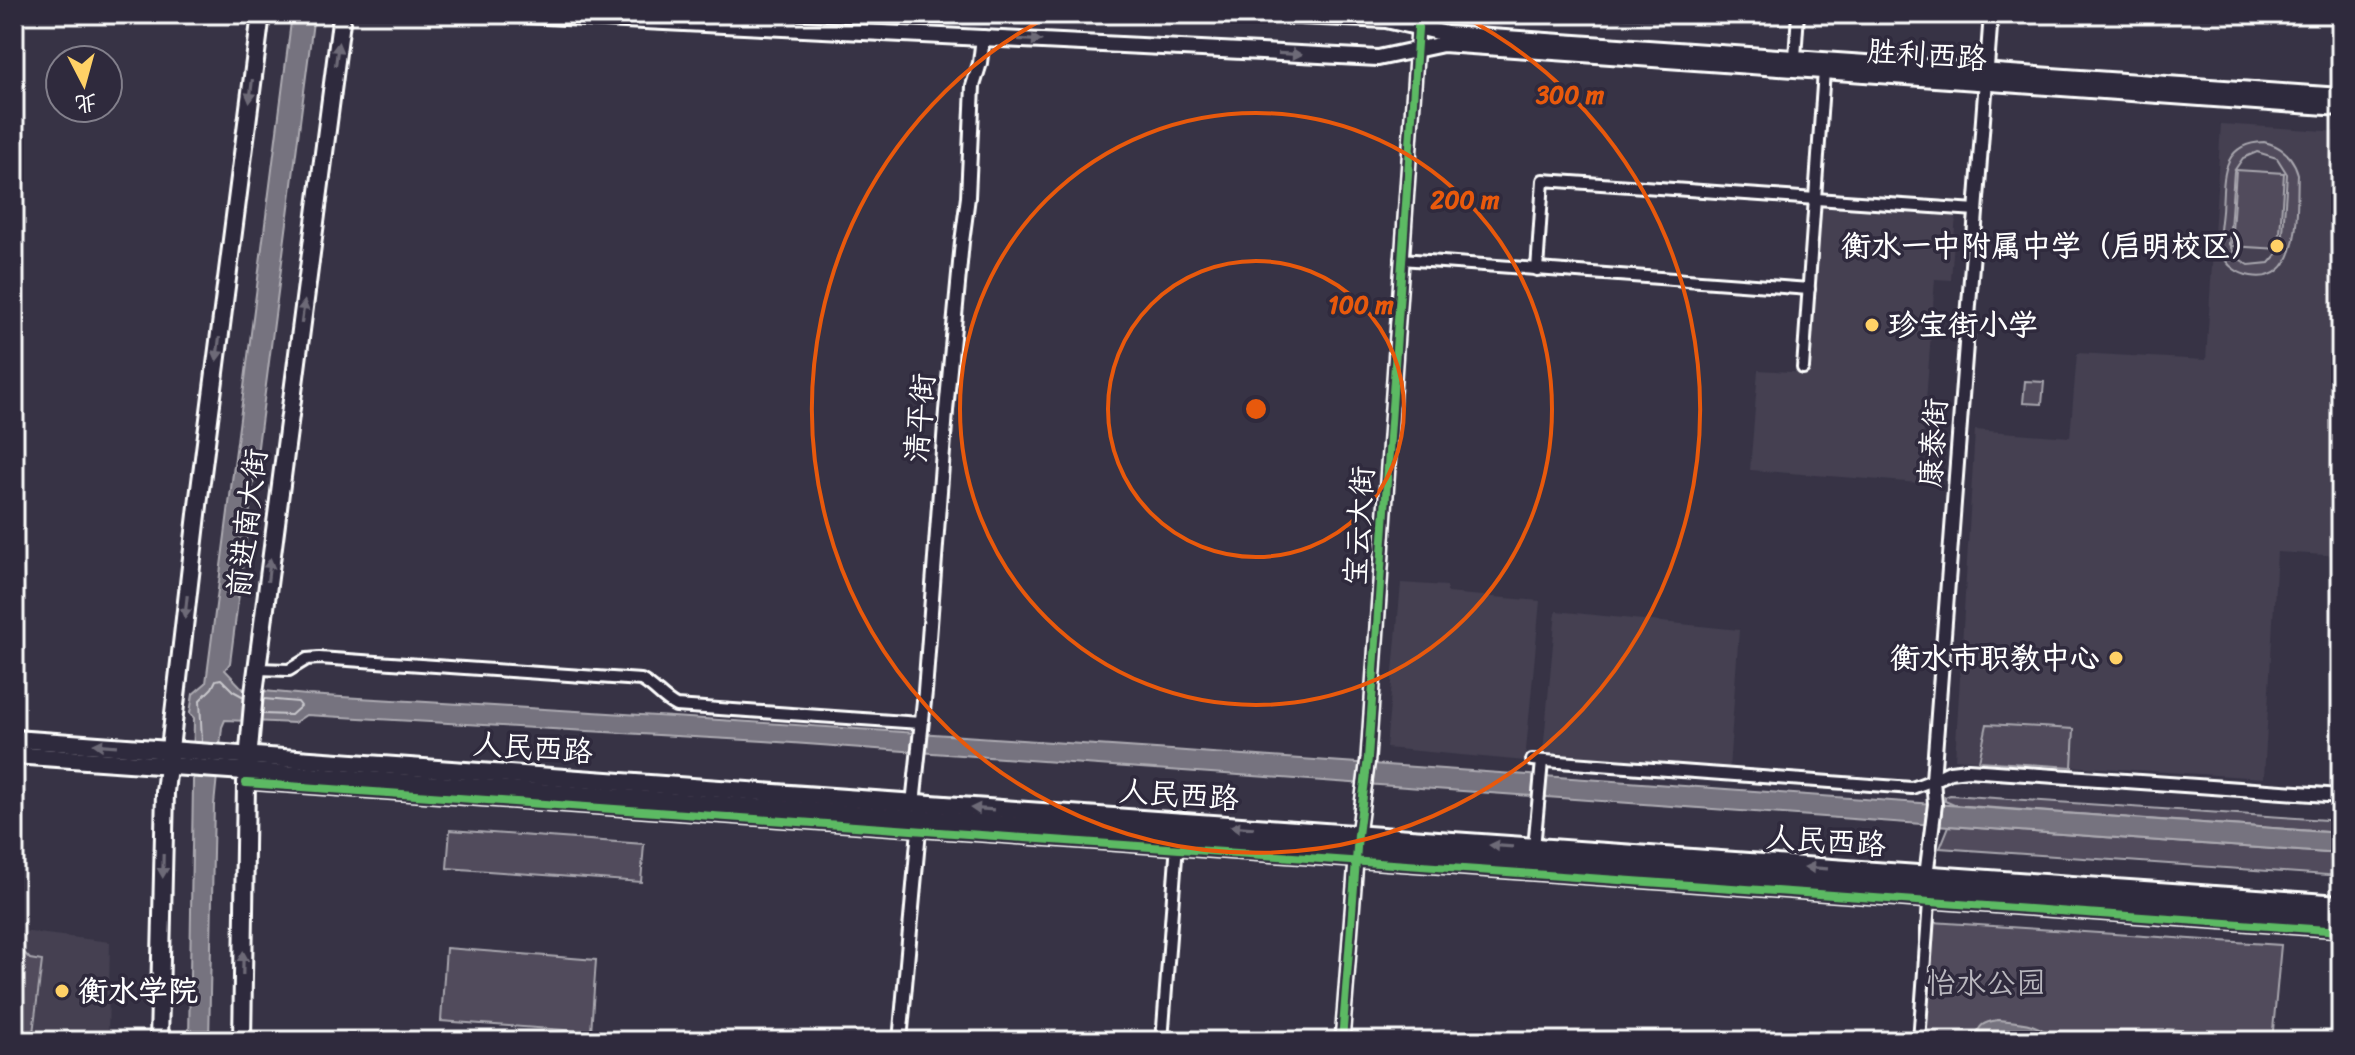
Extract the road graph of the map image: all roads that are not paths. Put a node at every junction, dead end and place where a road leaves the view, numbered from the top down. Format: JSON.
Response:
{"nodes":[{"id":1,"x":261,"y":14,"type":"edge"},
{"id":2,"x":342,"y":14,"type":"edge"},
{"id":3,"x":505,"y":14,"type":"edge"},
{"id":4,"x":1257,"y":14,"type":"edge"},
{"id":5,"x":1798,"y":14,"type":"edge"},
{"id":6,"x":1991,"y":14,"type":"edge"},
{"id":7,"x":1418,"y":21,"type":"edge"},
{"id":8,"x":983,"y":37,"type":"junction"},
{"id":9,"x":1416,"y":50,"type":"junction"},
{"id":10,"x":1795,"y":57,"type":"junction"},
{"id":11,"x":1824,"y":71,"type":"junction"},
{"id":12,"x":1986,"y":77,"type":"junction"},
{"id":13,"x":2341,"y":96,"type":"edge"},
{"id":14,"x":2341,"y":108,"type":"edge"},
{"id":15,"x":1815,"y":199,"type":"junction"},
{"id":16,"x":1976,"y":210,"type":"junction"},
{"id":17,"x":1401,"y":259,"type":"junction"},
{"id":18,"x":1537,"y":270,"type":"junction"},
{"id":19,"x":1809,"y":289,"type":"junction"},
{"id":20,"x":1803,"y":368,"type":"dead end"},
{"id":21,"x":257,"y":672,"type":"junction"},
{"id":22,"x":920,"y":726,"type":"junction"},
{"id":23,"x":14,"y":739,"type":"edge"},
{"id":24,"x":14,"y":755,"type":"edge"},
{"id":25,"x":176,"y":759,"type":"junction"},
{"id":26,"x":242,"y":767,"type":"junction"},
{"id":27,"x":1933,"y":780,"type":"junction"},
{"id":28,"x":2341,"y":796,"type":"edge"},
{"id":29,"x":917,"y":818,"type":"junction"},
{"id":30,"x":1177,"y":843,"type":"junction"},
{"id":31,"x":1357,"y":848,"type":"junction"},
{"id":32,"x":1534,"y":848,"type":"junction"},
{"id":33,"x":1926,"y":876,"type":"junction"},
{"id":34,"x":1929,"y":902,"type":"junction"},
{"id":35,"x":2341,"y":904,"type":"edge"},
{"id":36,"x":2341,"y":918,"type":"edge"},
{"id":37,"x":2341,"y":931,"type":"edge"},
{"id":38,"x":159,"y":1041,"type":"edge"},
{"id":39,"x":242,"y":1041,"type":"edge"},
{"id":40,"x":900,"y":1041,"type":"edge"},
{"id":41,"x":1162,"y":1041,"type":"edge"},
{"id":42,"x":1342,"y":1041,"type":"edge"},
{"id":43,"x":1919,"y":1041,"type":"edge"}],
"edges":[{"from":1,"to":25,"type":"main road","name":"前进南大街","one_way":true},
{"from":21,"to":2,"type":"main road","name":"前进南大街","one_way":true},
{"from":3,"to":8,"type":"main road","name":"胜利西路"},
{"from":4,"to":7,"type":"main road","name":"胜利西路"},
{"from":5,"to":10,"type":"street"},
{"from":6,"to":12,"type":"street","name":"康泰街"},
{"from":7,"to":9,"type":"street","name":"宝云大街"},
{"from":7,"to":10,"type":"main road","name":"胜利西路"},
{"from":8,"to":9,"type":"main road","name":"胜利西路","one_way":true},
{"from":8,"to":22,"type":"street","name":"清平街"},
{"from":9,"to":11,"type":"main road","name":"胜利西路"},
{"from":9,"to":17,"type":"street","name":"宝云大街"},
{"from":10,"to":12,"type":"main road","name":"胜利西路"},
{"from":11,"to":12,"type":"main road","name":"胜利西路"},
{"from":11,"to":15,"type":"street"},
{"from":12,"to":13,"type":"main road","name":"胜利西路"},
{"from":12,"to":14,"type":"main road","name":"胜利西路"},
{"from":12,"to":16,"type":"street","name":"康泰街"},
{"from":15,"to":16,"type":"street"},
{"from":15,"to":18,"type":"street"},
{"from":15,"to":19,"type":"street"},
{"from":16,"to":27,"type":"street","name":"康泰街"},
{"from":17,"to":18,"type":"street"},
{"from":17,"to":31,"type":"street","name":"宝云大街"},
{"from":18,"to":19,"type":"street"},
{"from":19,"to":20,"type":"street"},
{"from":21,"to":22,"type":"street"},
{"from":21,"to":26,"type":"main road","name":"前进南大街"},
{"from":22,"to":29,"type":"street","name":"清平街"},
{"from":25,"to":23,"type":"main road","name":"人民西路","one_way":true},
{"from":24,"to":25,"type":"main road","name":"人民西路"},
{"from":25,"to":26,"type":"main road","name":"人民西路"},
{"from":25,"to":38,"type":"main road","name":"前进南大街","one_way":true},
{"from":26,"to":29,"type":"main road","name":"人民西路"},
{"from":39,"to":26,"type":"main road","name":"前进南大街","one_way":true},
{"from":27,"to":28,"type":"street"},
{"from":27,"to":32,"type":"street"},
{"from":27,"to":33,"type":"street","name":"康泰街"},
{"from":29,"to":30,"type":"main road","name":"人民西路"},
{"from":31,"to":29,"type":"main road","name":"人民西路","one_way":true},
{"from":29,"to":40,"type":"street","name":"清平街"},
{"from":30,"to":31,"type":"main road","name":"人民西路"},
{"from":30,"to":41,"type":"street"},
{"from":32,"to":31,"type":"main road","name":"人民西路","one_way":true},
{"from":31,"to":34,"type":"street"},
{"from":31,"to":36,"type":"main road","name":"人民西路"},
{"from":31,"to":42,"type":"street","name":"宝云大街"},
{"from":33,"to":32,"type":"main road","name":"人民西路","one_way":true},
{"from":33,"to":35,"type":"main road","name":"人民西路"},
{"from":34,"to":37,"type":"street"},
{"from":34,"to":43,"type":"street"}]}
